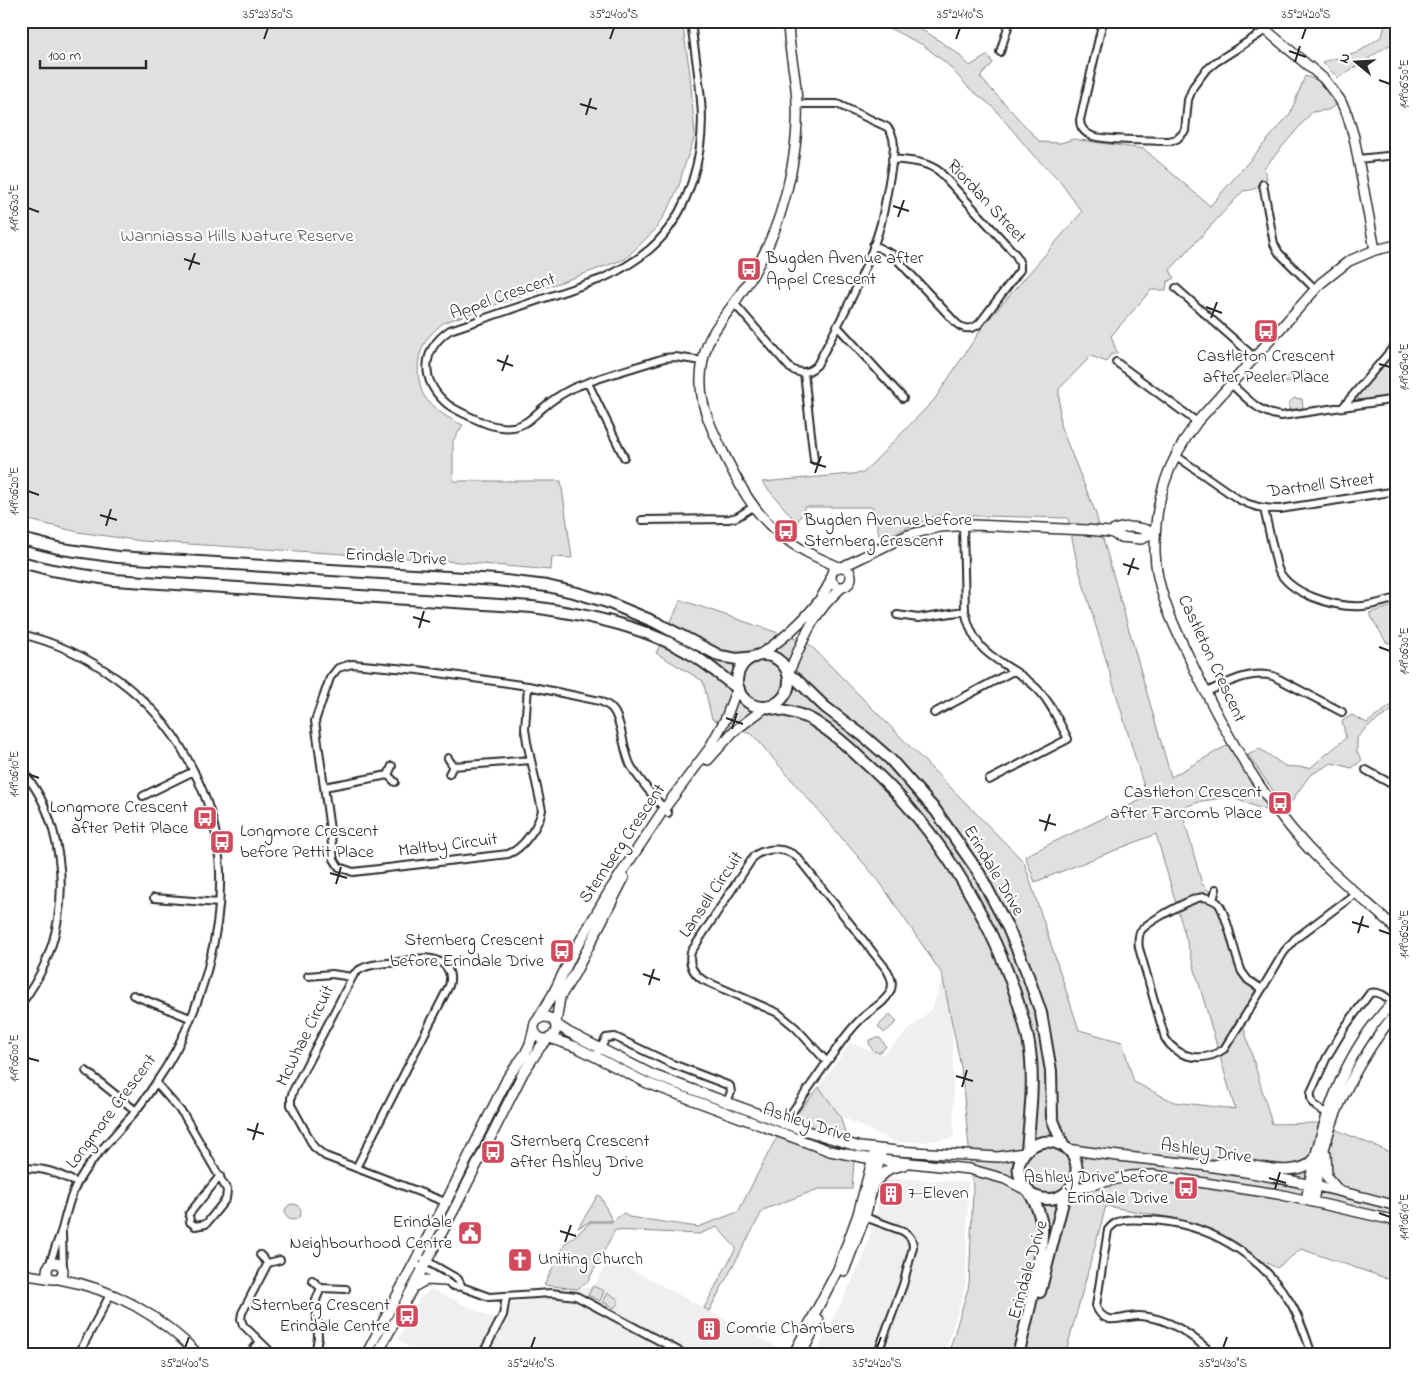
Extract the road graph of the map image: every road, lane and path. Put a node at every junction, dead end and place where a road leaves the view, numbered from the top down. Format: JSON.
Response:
{"nodes":[{"id":1,"x":691,"y":21,"type":"edge"},
{"id":2,"x":788,"y":21,"type":"edge"},
{"id":3,"x":1010,"y":21,"type":"edge"},
{"id":4,"x":1103,"y":21,"type":"edge"},
{"id":5,"x":1258,"y":21,"type":"edge"},
{"id":6,"x":1266,"y":30,"type":"junction"},
{"id":7,"x":1000,"y":52,"type":"dead end"},
{"id":8,"x":797,"y":104,"type":"junction"},
{"id":9,"x":1397,"y":155,"type":"edge"},
{"id":10,"x":892,"y":159,"type":"junction"},
{"id":11,"x":1358,"y":159,"type":"junction"},
{"id":12,"x":1263,"y":184,"type":"dead end"},
{"id":13,"x":873,"y":245,"type":"junction"},
{"id":14,"x":1397,"y":245,"type":"edge"},
{"id":15,"x":1375,"y":250,"type":"junction"},
{"id":16,"x":1176,"y":288,"type":"dead end"},
{"id":17,"x":1315,"y":289,"type":"junction"},
{"id":18,"x":734,"y":303,"type":"junction"},
{"id":19,"x":837,"y":326,"type":"junction"},
{"id":20,"x":1397,"y":344,"type":"edge"},
{"id":21,"x":1254,"y":357,"type":"junction"},
{"id":22,"x":703,"y":361,"type":"junction"},
{"id":23,"x":1116,"y":362,"type":"dead end"},
{"id":24,"x":804,"y":373,"type":"junction"},
{"id":25,"x":588,"y":383,"type":"junction"},
{"id":26,"x":1231,"y":384,"type":"junction"},
{"id":27,"x":903,"y":398,"type":"dead end"},
{"id":28,"x":1397,"y":399,"type":"edge"},
{"id":29,"x":1343,"y":407,"type":"junction"},
{"id":30,"x":1197,"y":422,"type":"junction"},
{"id":31,"x":1175,"y":455,"type":"junction"},
{"id":32,"x":624,"y":457,"type":"dead end"},
{"id":33,"x":814,"y":460,"type":"dead end"},
{"id":34,"x":1397,"y":491,"type":"edge"},
{"id":35,"x":753,"y":507,"type":"junction"},
{"id":36,"x":1264,"y":509,"type":"junction"},
{"id":37,"x":1157,"y":512,"type":"junction"},
{"id":38,"x":642,"y":520,"type":"dead end"},
{"id":39,"x":963,"y":525,"type":"junction"},
{"id":40,"x":1142,"y":528,"type":"junction"},
{"id":41,"x":1110,"y":532,"type":"junction"},
{"id":42,"x":1156,"y":533,"type":"junction"},
{"id":43,"x":21,"y":539,"type":"edge"},
{"id":44,"x":1141,"y":539,"type":"junction"},
{"id":45,"x":21,"y":544,"type":"edge"},
{"id":46,"x":1155,"y":553,"type":"junction"},
{"id":47,"x":864,"y":556,"type":"junction"},
{"id":48,"x":118,"y":557,"type":"junction"},
{"id":49,"x":816,"y":557,"type":"junction"},
{"id":50,"x":21,"y":562,"type":"edge"},
{"id":51,"x":841,"y":567,"type":"junction"},
{"id":52,"x":851,"y":576,"type":"junction"},
{"id":53,"x":830,"y":578,"type":"junction"},
{"id":54,"x":842,"y":587,"type":"junction"},
{"id":55,"x":1397,"y":598,"type":"edge"},
{"id":56,"x":965,"y":611,"type":"junction"},
{"id":57,"x":897,"y":614,"type":"dead end"},
{"id":58,"x":21,"y":634,"type":"edge"},
{"id":59,"x":756,"y":656,"type":"junction"},
{"id":60,"x":1013,"y":671,"type":"junction"},
{"id":61,"x":788,"y":674,"type":"junction"},
{"id":62,"x":528,"y":686,"type":"junction"},
{"id":63,"x":739,"y":690,"type":"junction"},
{"id":64,"x":1206,"y":692,"type":"junction"},
{"id":65,"x":767,"y":707,"type":"junction"},
{"id":66,"x":1342,"y":712,"type":"dead end"},
{"id":67,"x":934,"y":713,"type":"dead end"},
{"id":68,"x":448,"y":758,"type":"dead end"},
{"id":69,"x":531,"y":760,"type":"junction"},
{"id":70,"x":392,"y":766,"type":"dead end"},
{"id":71,"x":453,"y":766,"type":"junction"},
{"id":72,"x":21,"y":770,"type":"edge"},
{"id":73,"x":1366,"y":770,"type":"dead end"},
{"id":74,"x":194,"y":771,"type":"junction"},
{"id":75,"x":449,"y":774,"type":"dead end"},
{"id":76,"x":388,"y":775,"type":"junction"},
{"id":77,"x":989,"y":780,"type":"dead end"},
{"id":78,"x":395,"y":782,"type":"dead end"},
{"id":79,"x":324,"y":787,"type":"junction"},
{"id":80,"x":1397,"y":787,"type":"edge"},
{"id":81,"x":143,"y":796,"type":"dead end"},
{"id":82,"x":666,"y":811,"type":"junction"},
{"id":83,"x":630,"y":865,"type":"junction"},
{"id":84,"x":1216,"y":889,"type":"dead end"},
{"id":85,"x":1356,"y":893,"type":"junction"},
{"id":86,"x":154,"y":898,"type":"dead end"},
{"id":87,"x":1213,"y":900,"type":"junction"},
{"id":88,"x":219,"y":903,"type":"junction"},
{"id":89,"x":1395,"y":921,"type":"edge"},
{"id":90,"x":1397,"y":934,"type":"edge"},
{"id":91,"x":308,"y":976,"type":"dead end"},
{"id":92,"x":352,"y":976,"type":"junction"},
{"id":93,"x":1262,"y":989,"type":"junction"},
{"id":94,"x":133,"y":995,"type":"dead end"},
{"id":95,"x":21,"y":1004,"type":"edge"},
{"id":96,"x":1396,"y":1004,"type":"edge"},
{"id":97,"x":190,"y":1018,"type":"junction"},
{"id":98,"x":538,"y":1019,"type":"junction"},
{"id":99,"x":556,"y":1024,"type":"junction"},
{"id":100,"x":534,"y":1028,"type":"junction"},
{"id":101,"x":550,"y":1038,"type":"junction"},
{"id":102,"x":598,"y":1053,"type":"junction"},
{"id":103,"x":827,"y":1062,"type":"junction"},
{"id":104,"x":86,"y":1071,"type":"dead end"},
{"id":105,"x":156,"y":1083,"type":"junction"},
{"id":106,"x":727,"y":1103,"type":"junction"},
{"id":107,"x":136,"y":1111,"type":"junction"},
{"id":108,"x":723,"y":1113,"type":"junction"},
{"id":109,"x":1331,"y":1114,"type":"junction"},
{"id":110,"x":784,"y":1124,"type":"junction"},
{"id":111,"x":778,"y":1132,"type":"junction"},
{"id":112,"x":1328,"y":1137,"type":"junction"},
{"id":113,"x":1065,"y":1147,"type":"junction"},
{"id":114,"x":878,"y":1149,"type":"junction"},
{"id":115,"x":1026,"y":1152,"type":"junction"},
{"id":116,"x":839,"y":1153,"type":"junction"},
{"id":117,"x":942,"y":1153,"type":"junction"},
{"id":118,"x":1314,"y":1158,"type":"junction"},
{"id":119,"x":876,"y":1160,"type":"junction"},
{"id":120,"x":912,"y":1164,"type":"junction"},
{"id":121,"x":21,"y":1168,"type":"edge"},
{"id":122,"x":356,"y":1168,"type":"junction"},
{"id":123,"x":948,"y":1168,"type":"junction"},
{"id":124,"x":1264,"y":1172,"type":"junction"},
{"id":125,"x":220,"y":1176,"type":"junction"},
{"id":126,"x":77,"y":1183,"type":"junction"},
{"id":127,"x":869,"y":1184,"type":"junction"},
{"id":128,"x":1312,"y":1185,"type":"junction"},
{"id":129,"x":1339,"y":1191,"type":"junction"},
{"id":130,"x":1028,"y":1192,"type":"junction"},
{"id":131,"x":1067,"y":1192,"type":"junction"},
{"id":132,"x":1310,"y":1201,"type":"junction"},
{"id":133,"x":446,"y":1202,"type":"junction"},
{"id":134,"x":1385,"y":1202,"type":"junction"},
{"id":135,"x":456,"y":1206,"type":"junction"},
{"id":136,"x":1397,"y":1206,"type":"edge"},
{"id":137,"x":1397,"y":1211,"type":"edge"},
{"id":138,"x":861,"y":1216,"type":"junction"},
{"id":139,"x":1397,"y":1222,"type":"edge"},
{"id":140,"x":61,"y":1230,"type":"junction"},
{"id":141,"x":260,"y":1255,"type":"dead end"},
{"id":142,"x":416,"y":1259,"type":"junction"},
{"id":143,"x":280,"y":1260,"type":"dead end"},
{"id":144,"x":268,"y":1263,"type":"junction"},
{"id":145,"x":425,"y":1265,"type":"junction"},
{"id":146,"x":49,"y":1266,"type":"junction"},
{"id":147,"x":63,"y":1268,"type":"junction"},
{"id":148,"x":23,"y":1274,"type":"edge"},
{"id":149,"x":56,"y":1279,"type":"junction"},
{"id":150,"x":312,"y":1280,"type":"dead end"},
{"id":151,"x":444,"y":1281,"type":"junction"},
{"id":152,"x":83,"y":1283,"type":"junction"},
{"id":153,"x":462,"y":1287,"type":"junction"},
{"id":154,"x":321,"y":1288,"type":"junction"},
{"id":155,"x":413,"y":1288,"type":"junction"},
{"id":156,"x":346,"y":1289,"type":"dead end"},
{"id":157,"x":111,"y":1293,"type":"junction"},
{"id":158,"x":506,"y":1297,"type":"junction"},
{"id":159,"x":824,"y":1304,"type":"junction"},
{"id":160,"x":260,"y":1342,"type":"junction"},
{"id":161,"x":379,"y":1353,"type":"edge"},
{"id":162,"x":78,"y":1355,"type":"edge"},
{"id":163,"x":199,"y":1355,"type":"edge"},
{"id":164,"x":248,"y":1355,"type":"edge"},
{"id":165,"x":274,"y":1355,"type":"edge"},
{"id":166,"x":315,"y":1355,"type":"edge"},
{"id":167,"x":366,"y":1355,"type":"edge"},
{"id":168,"x":482,"y":1355,"type":"edge"},
{"id":169,"x":686,"y":1355,"type":"edge"},
{"id":170,"x":792,"y":1355,"type":"edge"},
{"id":171,"x":801,"y":1355,"type":"edge"},
{"id":172,"x":877,"y":1355,"type":"edge"},
{"id":173,"x":1019,"y":1355,"type":"edge"},
{"id":174,"x":1215,"y":1355,"type":"edge"},
{"id":175,"x":1312,"y":1355,"type":"edge"}],
"edges":[{"from":1,"to":25,"type":"street","name":"Appel Crescent"},
{"from":2,"to":8,"type":"street"},
{"from":3,"to":7,"type":"street"},
{"from":4,"to":6,"type":"street"},
{"from":5,"to":6,"type":"street"},
{"from":6,"to":11,"type":"street"},
{"from":8,"to":10,"type":"street"},
{"from":8,"to":18,"type":"street"},
{"from":9,"to":11,"type":"street"},
{"from":10,"to":13,"type":"street"},
{"from":10,"to":13,"type":"street","name":"Riordan Street"},
{"from":11,"to":15,"type":"street"},
{"from":12,"to":17,"type":"street"},
{"from":13,"to":19,"type":"street"},
{"from":14,"to":15,"type":"street","name":"Castleton Crescent"},
{"from":15,"to":17,"type":"street","name":"Castleton Crescent"},
{"from":16,"to":21,"type":"street"},
{"from":17,"to":21,"type":"street","name":"Castleton Crescent"},
{"from":18,"to":22,"type":"street"},
{"from":18,"to":24,"type":"street"},
{"from":19,"to":24,"type":"street"},
{"from":19,"to":27,"type":"street"},
{"from":20,"to":29,"type":"street"},
{"from":21,"to":26,"type":"street","name":"Castleton Crescent"},
{"from":22,"to":25,"type":"street","name":"Appel Crescent"},
{"from":22,"to":35,"type":"street"},
{"from":23,"to":30,"type":"street"},
{"from":24,"to":33,"type":"street"},
{"from":25,"to":32,"type":"street"},
{"from":26,"to":29,"type":"street"},
{"from":26,"to":30,"type":"street","name":"Castleton Crescent"},
{"from":28,"to":29,"type":"street"},
{"from":30,"to":31,"type":"street","name":"Castleton Crescent"},
{"from":31,"to":36,"type":"street","name":"Dartnell Street"},
{"from":31,"to":37,"type":"street","name":"Castleton Crescent"},
{"from":34,"to":36,"type":"street","name":"Dartnell Street"},
{"from":35,"to":38,"type":"street"},
{"from":35,"to":49,"type":"street"},
{"from":36,"to":55,"type":"street"},
{"from":37,"to":40,"type":"street"},
{"from":37,"to":42,"type":"street","name":"Castleton Crescent"},
{"from":39,"to":41,"type":"street"},
{"from":39,"to":47,"type":"street"},
{"from":39,"to":56,"type":"street"},
{"from":40,"to":41,"type":"street"},
{"from":40,"to":42,"type":"street"},
{"from":41,"to":44,"type":"street"},
{"from":42,"to":44,"type":"street"},
{"from":42,"to":46,"type":"street","name":"Castleton Crescent"},
{"from":43,"to":48,"type":"main road","name":"Erindale Drive"},
{"from":44,"to":46,"type":"street"},
{"from":45,"to":48,"type":"main road"},
{"from":46,"to":64,"type":"street","name":"Castleton Crescent"},
{"from":47,"to":51,"type":"street"},
{"from":47,"to":52,"type":"street"},
{"from":48,"to":59,"type":"main road","name":"Erindale Drive"},
{"from":49,"to":51,"type":"street"},
{"from":49,"to":53,"type":"street"},
{"from":50,"to":63,"type":"main road"},
{"from":51,"to":52,"type":"street"},
{"from":51,"to":53,"type":"street"},
{"from":52,"to":54,"type":"street"},
{"from":53,"to":54,"type":"street"},
{"from":53,"to":59,"type":"street"},
{"from":54,"to":61,"type":"street"},
{"from":56,"to":57,"type":"street"},
{"from":56,"to":60,"type":"street"},
{"from":58,"to":74,"type":"street","name":"Longmore Crescent"},
{"from":59,"to":61,"type":"main road"},
{"from":59,"to":63,"type":"main road"},
{"from":60,"to":67,"type":"street"},
{"from":60,"to":77,"type":"street"},
{"from":61,"to":65,"type":"main road"},
{"from":61,"to":113,"type":"main road","name":"Erindale Drive"},
{"from":62,"to":69,"type":"street","name":"Maltby Circuit"},
{"from":62,"to":79,"type":"street","name":"Maltby Circuit"},
{"from":62,"to":82,"type":"street","name":"Maltby Circuit"},
{"from":63,"to":65,"type":"main road"},
{"from":63,"to":82,"type":"street","name":"Sternberg Crescent"},
{"from":64,"to":66,"type":"street"},
{"from":64,"to":85,"type":"street","name":"Castleton Crescent"},
{"from":65,"to":82,"type":"street","name":"Sternberg Crescent"},
{"from":65,"to":115,"type":"main road","name":"Erindale Drive"},
{"from":68,"to":71,"type":"street"},
{"from":69,"to":71,"type":"street"},
{"from":69,"to":79,"type":"street","name":"Maltby Circuit"},
{"from":70,"to":76,"type":"street"},
{"from":71,"to":75,"type":"street"},
{"from":72,"to":95,"type":"street"},
{"from":73,"to":80,"type":"street"},
{"from":74,"to":81,"type":"street"},
{"from":74,"to":88,"type":"street","name":"Longmore Crescent"},
{"from":76,"to":78,"type":"street"},
{"from":76,"to":79,"type":"street"},
{"from":82,"to":83,"type":"street","name":"Sternberg Crescent"},
{"from":83,"to":98,"type":"street","name":"Sternberg Crescent"},
{"from":83,"to":99,"type":"street","name":"Sternberg Crescent"},
{"from":84,"to":87,"type":"street"},
{"from":85,"to":89,"type":"street","name":"Castleton Crescent"},
{"from":85,"to":93,"type":"street"},
{"from":86,"to":88,"type":"street"},
{"from":87,"to":93,"type":"street"},
{"from":87,"to":93,"type":"street"},
{"from":88,"to":97,"type":"street","name":"Longmore Crescent"},
{"from":89,"to":90,"type":"street","name":"Castleton Crescent"},
{"from":91,"to":92,"type":"street","name":"McWhae Circuit"},
{"from":92,"to":122,"type":"street","name":"McWhae Circuit"},
{"from":92,"to":122,"type":"street","name":"McWhae Circuit"},
{"from":94,"to":97,"type":"street"},
{"from":96,"to":109,"type":"street"},
{"from":96,"to":109,"type":"street"},
{"from":97,"to":105,"type":"street","name":"Longmore Crescent"},
{"from":98,"to":99,"type":"street"},
{"from":98,"to":100,"type":"street"},
{"from":99,"to":101,"type":"street"},
{"from":99,"to":102,"type":"street","name":"Ashley Drive"},
{"from":100,"to":101,"type":"street"},
{"from":100,"to":133,"type":"street"},
{"from":101,"to":102,"type":"street","name":"Ashley Drive"},
{"from":101,"to":135,"type":"street"},
{"from":102,"to":106,"type":"street","name":"Ashley Drive"},
{"from":102,"to":106,"type":"street"},
{"from":102,"to":108,"type":"street","name":"Ashley Drive"},
{"from":103,"to":103,"type":"street","name":"Lansell Circuit"},
{"from":103,"to":110,"type":"street","name":"Lansell Circuit"},
{"from":104,"to":107,"type":"street"},
{"from":105,"to":107,"type":"street","name":"Longmore Crescent"},
{"from":105,"to":125,"type":"street"},
{"from":106,"to":108,"type":"street"},
{"from":106,"to":110,"type":"street","name":"Ashley Drive"},
{"from":107,"to":126,"type":"street","name":"Longmore Crescent"},
{"from":108,"to":111,"type":"street","name":"Ashley Drive"},
{"from":109,"to":112,"type":"street"},
{"from":109,"to":118,"type":"street"},
{"from":110,"to":111,"type":"street","name":"Lansell Circuit"},
{"from":110,"to":114,"type":"street","name":"Ashley Drive"},
{"from":111,"to":116,"type":"street","name":"Ashley Drive"},
{"from":112,"to":128,"type":"street"},
{"from":112,"to":129,"type":"street"},
{"from":113,"to":115,"type":"main road"},
{"from":113,"to":124,"type":"street","name":"Ashley Drive"},
{"from":113,"to":131,"type":"main road"},
{"from":114,"to":117,"type":"street","name":"Ashley Drive"},
{"from":114,"to":119,"type":"street"},
{"from":115,"to":117,"type":"street","name":"Ashley Drive"},
{"from":115,"to":130,"type":"main road"},
{"from":116,"to":119,"type":"street","name":"Ashley Drive"},
{"from":116,"to":127,"type":"street"},
{"from":117,"to":123,"type":"street"},
{"from":118,"to":124,"type":"street"},
{"from":118,"to":128,"type":"street"},
{"from":119,"to":120,"type":"street","name":"Ashley Drive"},
{"from":119,"to":127,"type":"street"},
{"from":120,"to":123,"type":"street","name":"Ashley Drive"},
{"from":120,"to":127,"type":"street"},
{"from":121,"to":126,"type":"street"},
{"from":122,"to":133,"type":"street","name":"McWhae Circuit"},
{"from":123,"to":130,"type":"street","name":"Ashley Drive"},
{"from":124,"to":128,"type":"street","name":"Ashley Drive"},
{"from":125,"to":125,"type":"street"},
{"from":126,"to":140,"type":"street","name":"Longmore Crescent"},
{"from":127,"to":138,"type":"street"},
{"from":128,"to":129,"type":"street","name":"Ashley Drive"},
{"from":128,"to":132,"type":"street"},
{"from":129,"to":134,"type":"street","name":"Ashley Drive"},
{"from":130,"to":131,"type":"main road"},
{"from":130,"to":173,"type":"main road","name":"Erindale Drive"},
{"from":131,"to":132,"type":"street","name":"Ashley Drive"},
{"from":131,"to":173,"type":"main road","name":"Erindale Drive"},
{"from":132,"to":139,"type":"street","name":"Ashley Drive"},
{"from":133,"to":135,"type":"street","name":"McWhae Circuit"},
{"from":133,"to":142,"type":"street"},
{"from":134,"to":136,"type":"street","name":"Ashley Drive"},
{"from":134,"to":137,"type":"street"},
{"from":135,"to":145,"type":"street"},
{"from":138,"to":159,"type":"street"},
{"from":138,"to":172,"type":"street"},
{"from":140,"to":146,"type":"street","name":"Longmore Crescent"},
{"from":140,"to":147,"type":"street","name":"Longmore Crescent"},
{"from":141,"to":144,"type":"street"},
{"from":142,"to":145,"type":"street"},
{"from":142,"to":167,"type":"street"},
{"from":143,"to":144,"type":"street"},
{"from":144,"to":160,"type":"street"},
{"from":145,"to":151,"type":"street"},
{"from":145,"to":153,"type":"street"},
{"from":145,"to":155,"type":"street"},
{"from":146,"to":147,"type":"street"},
{"from":146,"to":148,"type":"street"},
{"from":146,"to":149,"type":"street"},
{"from":147,"to":149,"type":"street"},
{"from":147,"to":152,"type":"street"},
{"from":148,"to":149,"type":"street"},
{"from":149,"to":152,"type":"street"},
{"from":150,"to":154,"type":"street"},
{"from":151,"to":153,"type":"street"},
{"from":151,"to":155,"type":"street"},
{"from":152,"to":157,"type":"street"},
{"from":153,"to":158,"type":"street"},
{"from":154,"to":156,"type":"street"},
{"from":154,"to":166,"type":"street"},
{"from":155,"to":161,"type":"street"},
{"from":157,"to":162,"type":"street"},
{"from":157,"to":163,"type":"street"},
{"from":158,"to":168,"type":"street"},
{"from":158,"to":169,"type":"street"},
{"from":159,"to":170,"type":"street"},
{"from":159,"to":171,"type":"street"},
{"from":160,"to":164,"type":"street"},
{"from":160,"to":165,"type":"street"},
{"from":174,"to":175,"type":"street"}]}
